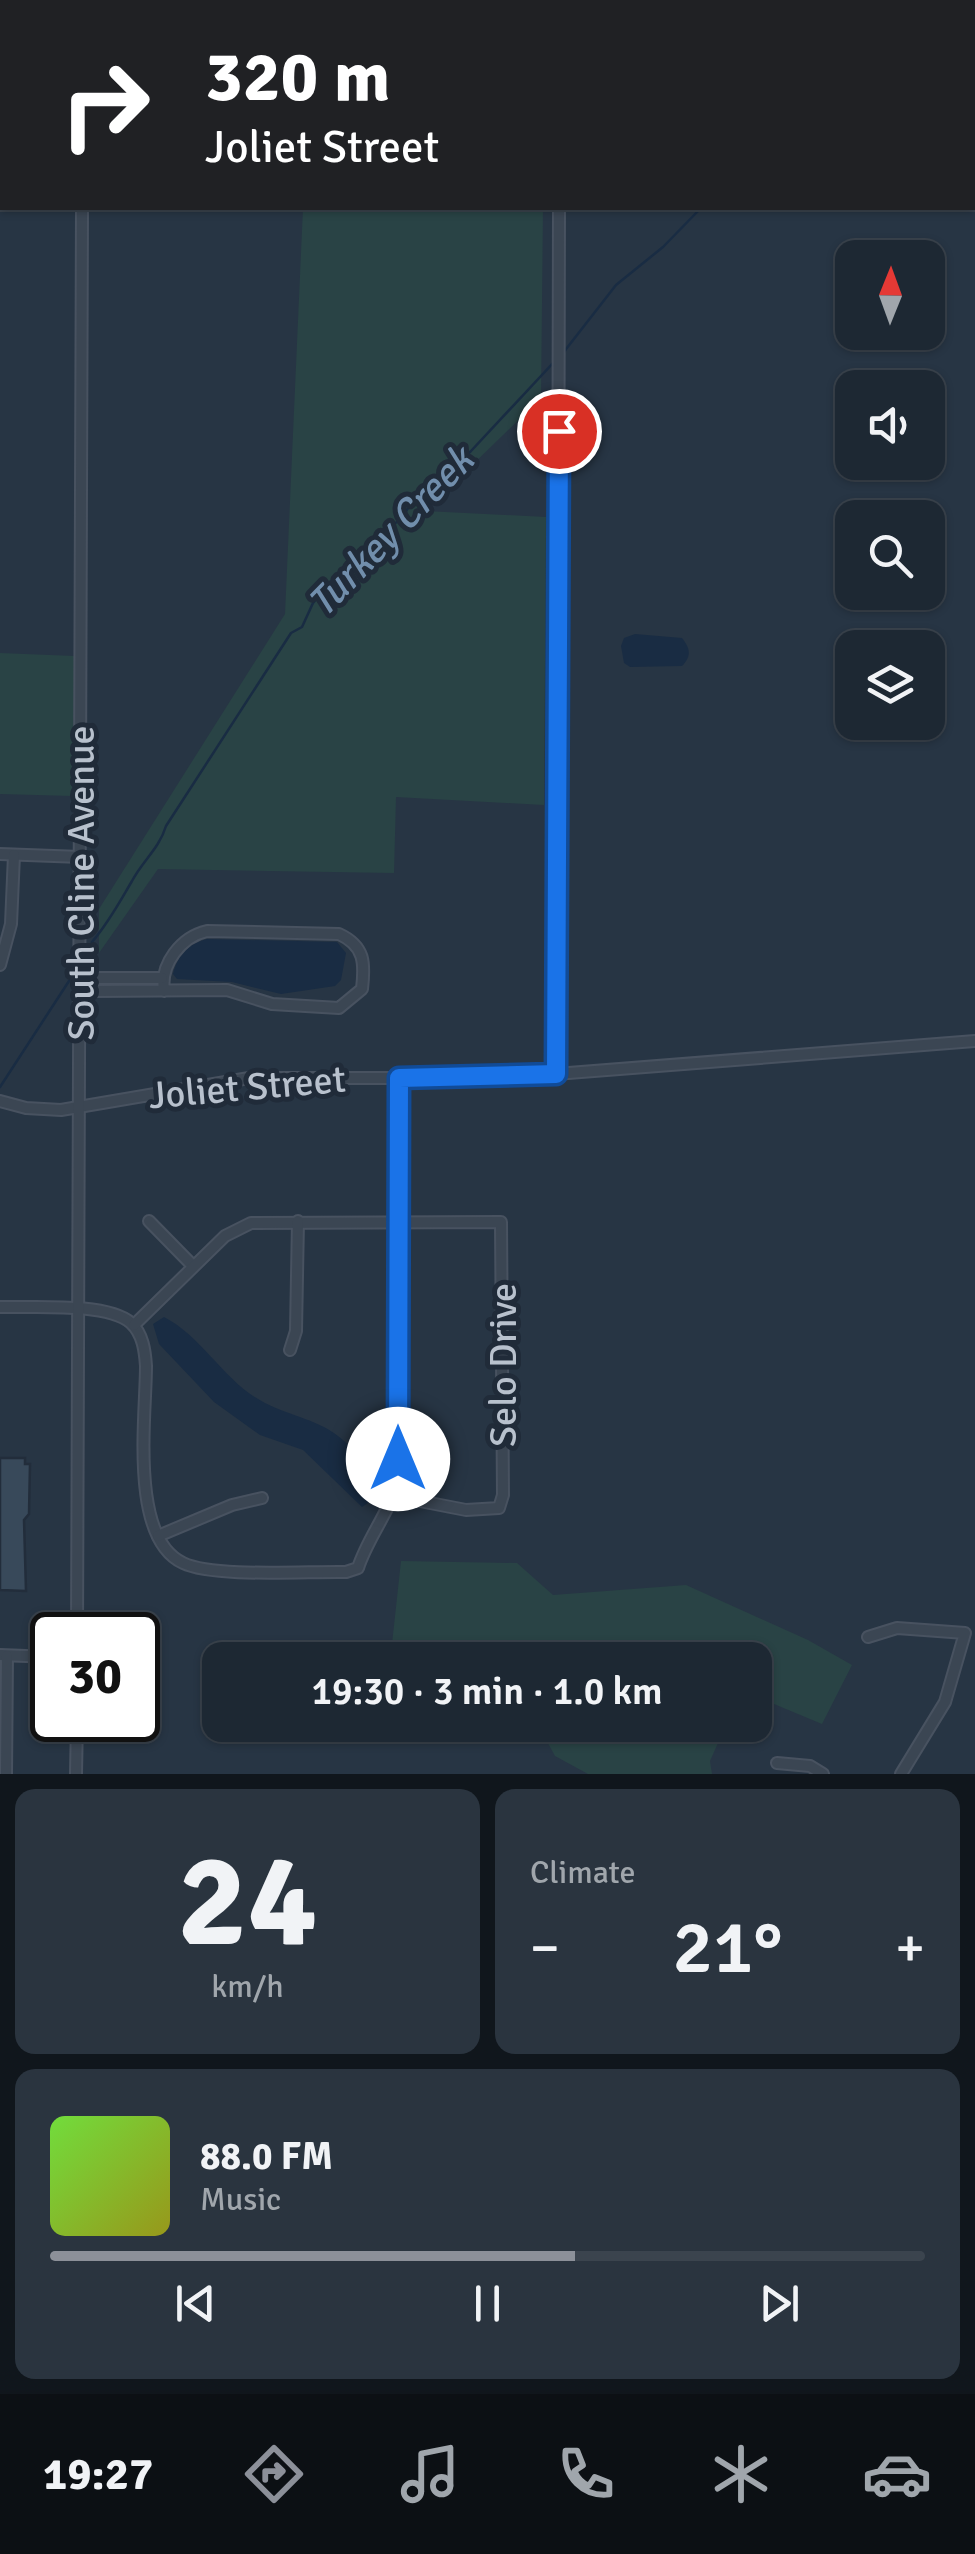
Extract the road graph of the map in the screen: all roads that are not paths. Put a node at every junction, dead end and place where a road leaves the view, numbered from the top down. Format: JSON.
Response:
{"nodes":[{"id":1,"x":82,"y":210,"type":"edge"},
{"id":2,"x":559,"y":210,"type":"edge"},
{"id":3,"x":0,"y":854,"type":"edge"},
{"id":4,"x":14,"y":854,"type":"junction"},
{"id":5,"x":82,"y":857,"type":"junction"},
{"id":6,"x":0,"y":965,"type":"edge"},
{"id":7,"x":81,"y":984,"type":"junction"},
{"id":8,"x":163,"y":984,"type":"junction"},
{"id":9,"x":975,"y":1041,"type":"edge"},
{"id":10,"x":556,"y":1074,"type":"junction"},
{"id":11,"x":399,"y":1078,"type":"junction"},
{"id":12,"x":0,"y":1101,"type":"edge"},
{"id":13,"x":79,"y":1108,"type":"junction"},
{"id":14,"x":149,"y":1221,"type":"dead end"},
{"id":15,"x":298,"y":1221,"type":"junction"},
{"id":16,"x":398,"y":1221,"type":"junction"},
{"id":17,"x":193,"y":1266,"type":"junction"},
{"id":18,"x":0,"y":1307,"type":"edge"},
{"id":19,"x":80,"y":1310,"type":"junction"},
{"id":20,"x":134,"y":1325,"type":"junction"},
{"id":21,"x":290,"y":1350,"type":"dead end"},
{"id":22,"x":394,"y":1496,"type":"junction"},
{"id":23,"x":262,"y":1498,"type":"dead end"},
{"id":24,"x":158,"y":1536,"type":"junction"},
{"id":25,"x":77,"y":1612,"type":"edge"},
{"id":26,"x":868,"y":1637,"type":"dead end"},
{"id":27,"x":4,"y":1656,"type":"edge"},
{"id":28,"x":30,"y":1657,"type":"edge"},
{"id":29,"x":77,"y":1742,"type":"edge"},
{"id":30,"x":778,"y":1763,"type":"dead end"},
{"id":31,"x":4,"y":1769,"type":"edge"},
{"id":32,"x":76,"y":1774,"type":"edge"},
{"id":33,"x":823,"y":1774,"type":"edge"},
{"id":34,"x":902,"y":1774,"type":"edge"}],
"edges":[{"from":1,"to":5,"type":"street","name":"South Cline Avenue"},
{"from":2,"to":10,"type":"street"},
{"from":3,"to":4,"type":"street"},
{"from":4,"to":5,"type":"street"},
{"from":4,"to":6,"type":"street"},
{"from":5,"to":7,"type":"street","name":"South Cline Avenue"},
{"from":7,"to":8,"type":"street"},
{"from":7,"to":13,"type":"street","name":"South Cline Avenue"},
{"from":8,"to":8,"type":"street"},
{"from":9,"to":10,"type":"street","name":"Joliet Street"},
{"from":10,"to":11,"type":"street","name":"Joliet Street"},
{"from":11,"to":13,"type":"street","name":"Joliet Street"},
{"from":11,"to":16,"type":"street"},
{"from":12,"to":13,"type":"street","name":"Joliet Street"},
{"from":13,"to":19,"type":"street","name":"South Cline Avenue"},
{"from":14,"to":17,"type":"street"},
{"from":15,"to":16,"type":"street"},
{"from":15,"to":17,"type":"street"},
{"from":15,"to":21,"type":"street"},
{"from":16,"to":22,"type":"street"},
{"from":16,"to":22,"type":"street","name":"Selo Drive"},
{"from":17,"to":20,"type":"street"},
{"from":18,"to":19,"type":"street"},
{"from":19,"to":20,"type":"street"},
{"from":19,"to":25,"type":"street","name":"South Cline Avenue"},
{"from":20,"to":24,"type":"street"},
{"from":22,"to":24,"type":"street"},
{"from":23,"to":24,"type":"street"},
{"from":26,"to":34,"type":"street"},
{"from":27,"to":28,"type":"street"},
{"from":27,"to":31,"type":"street"},
{"from":29,"to":32,"type":"street"},
{"from":30,"to":33,"type":"street"}]}
